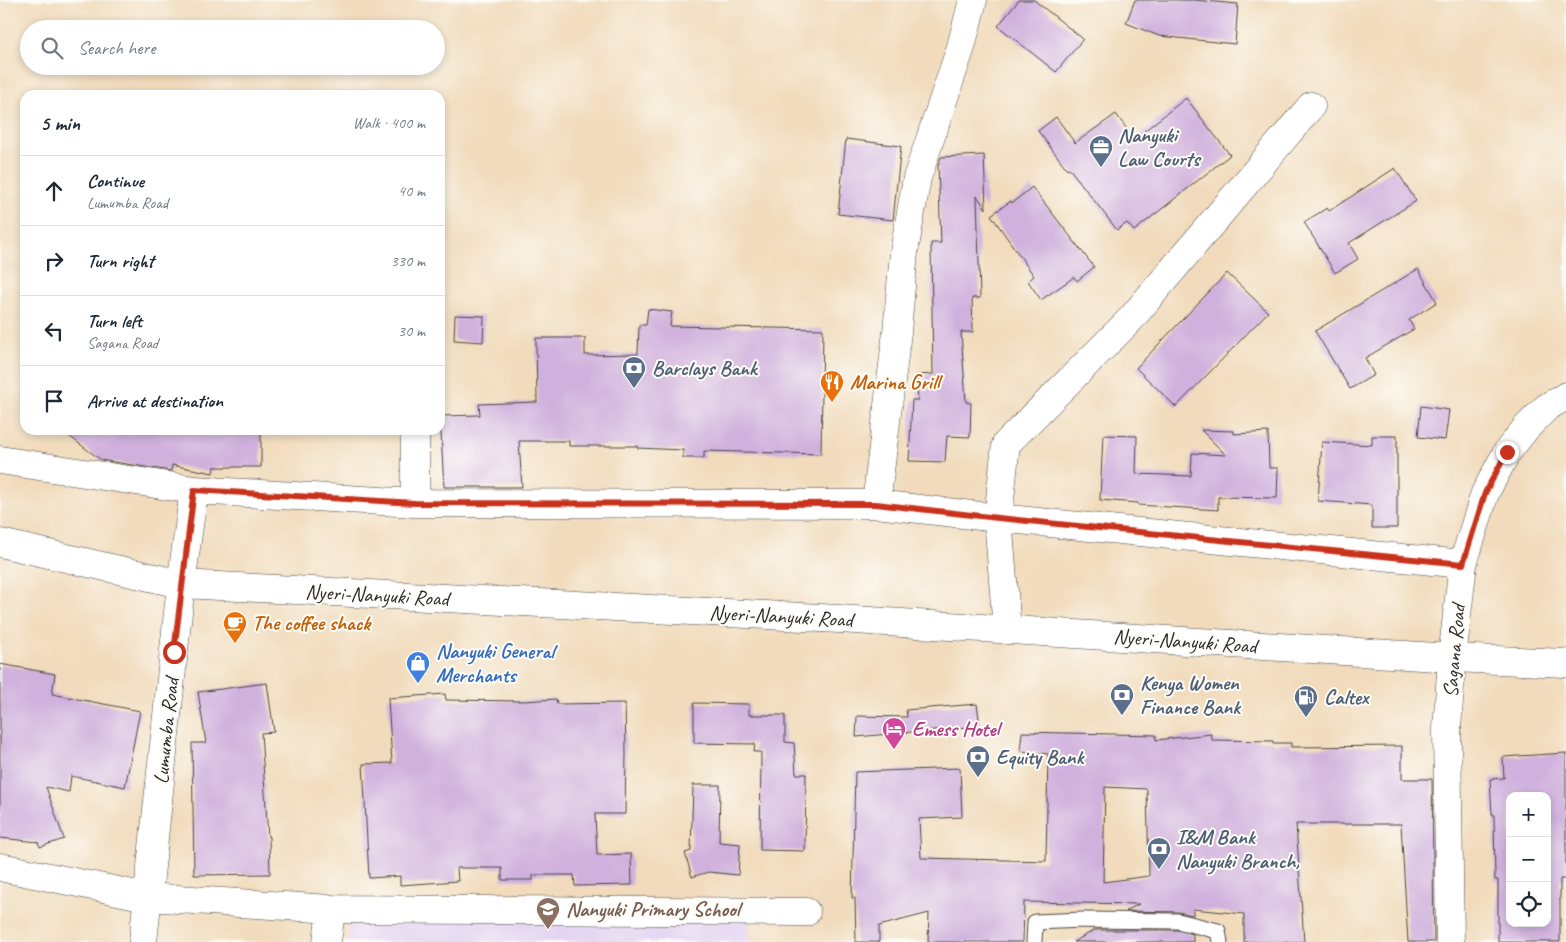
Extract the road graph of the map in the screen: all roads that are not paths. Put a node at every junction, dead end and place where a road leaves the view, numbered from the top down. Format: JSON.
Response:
{"nodes":[{"id":1,"x":973,"y":0,"type":"edge"},
{"id":2,"x":1311,"y":106,"type":"dead end"},
{"id":3,"x":1566,"y":396,"type":"edge"},
{"id":4,"x":415,"y":435,"type":"edge"},
{"id":5,"x":0,"y":460,"type":"edge"},
{"id":6,"x":194,"y":490,"type":"junction"},
{"id":7,"x":415,"y":503,"type":"junction"},
{"id":8,"x":876,"y":504,"type":"junction"},
{"id":9,"x":998,"y":518,"type":"junction"},
{"id":10,"x":0,"y":543,"type":"edge"},
{"id":11,"x":1463,"y":564,"type":"junction"},
{"id":12,"x":181,"y":584,"type":"junction"},
{"id":13,"x":1007,"y":630,"type":"junction"},
{"id":14,"x":1452,"y":658,"type":"junction"},
{"id":15,"x":1566,"y":663,"type":"edge"},
{"id":16,"x":0,"y":867,"type":"edge"},
{"id":17,"x":147,"y":897,"type":"junction"},
{"id":18,"x":331,"y":909,"type":"junction"},
{"id":19,"x":806,"y":912,"type":"dead end"},
{"id":20,"x":142,"y":942,"type":"edge"},
{"id":21,"x":328,"y":942,"type":"edge"},
{"id":22,"x":1034,"y":942,"type":"edge"},
{"id":23,"x":1220,"y":942,"type":"edge"},
{"id":24,"x":1450,"y":942,"type":"edge"}],
"edges":[{"from":1,"to":8,"type":"main road"},
{"from":2,"to":9,"type":"main road"},
{"from":3,"to":11,"type":"main road","name":"Sagana Road"},
{"from":4,"to":7,"type":"main road"},
{"from":5,"to":6,"type":"main road"},
{"from":6,"to":7,"type":"main road"},
{"from":6,"to":12,"type":"main road","name":"Lumumba Road"},
{"from":7,"to":8,"type":"main road"},
{"from":8,"to":9,"type":"main road"},
{"from":9,"to":11,"type":"main road"},
{"from":9,"to":13,"type":"main road"},
{"from":10,"to":12,"type":"main road","name":"Nyeri-Nanyuki Road"},
{"from":11,"to":14,"type":"main road","name":"Sagana Road"},
{"from":12,"to":13,"type":"main road","name":"Nyeri-Nanyuki Road"},
{"from":12,"to":17,"type":"main road","name":"Lumumba Road"},
{"from":13,"to":14,"type":"main road","name":"Nyeri-Nanyuki Road"},
{"from":14,"to":15,"type":"main road","name":"Nyeri-Nanyuki Road"},
{"from":14,"to":24,"type":"main road","name":"Sagana Road"},
{"from":16,"to":17,"type":"main road"},
{"from":17,"to":18,"type":"main road"},
{"from":17,"to":20,"type":"main road","name":"Lumumba Road"},
{"from":18,"to":19,"type":"main road"},
{"from":18,"to":21,"type":"main road"},
{"from":22,"to":23,"type":"lane"}]}
